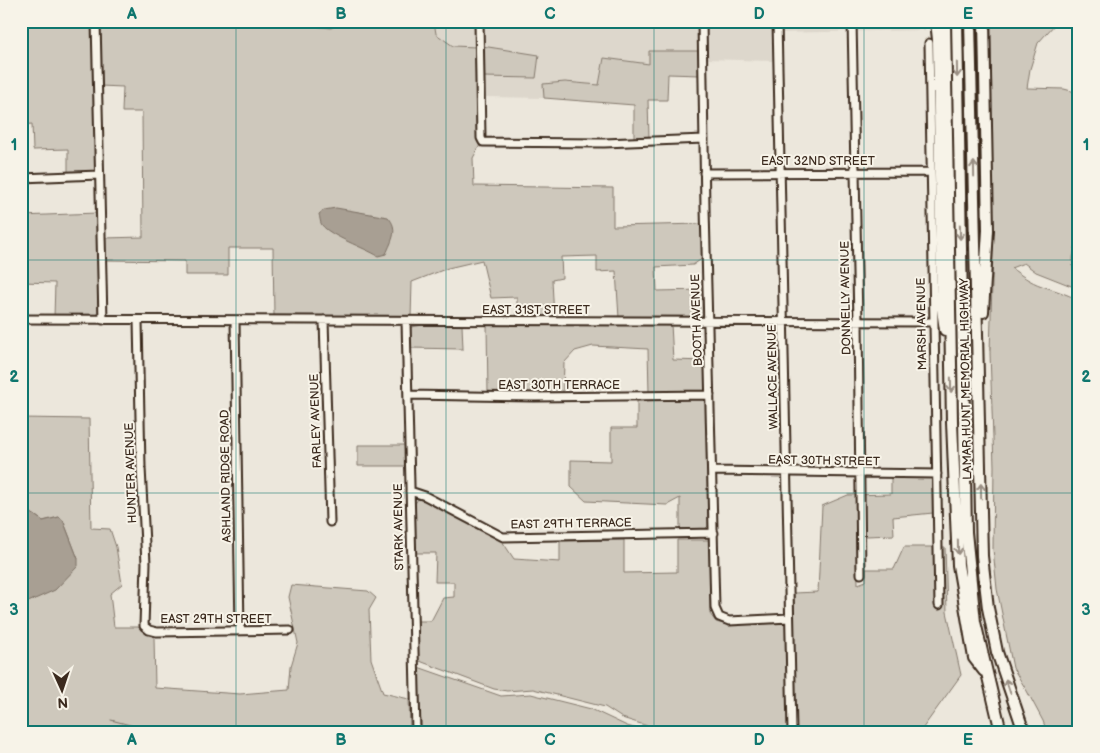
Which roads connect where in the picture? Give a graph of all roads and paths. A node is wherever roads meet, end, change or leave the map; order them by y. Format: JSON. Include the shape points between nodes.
{"nodes":[{"id":1,"x":96,"y":21,"type":"edge"},
{"id":2,"x":479,"y":21,"type":"edge"},
{"id":3,"x":702,"y":21,"type":"edge"},
{"id":4,"x":777,"y":21,"type":"edge"},
{"id":5,"x":852,"y":21,"type":"edge"},
{"id":6,"x":936,"y":21,"type":"edge"},
{"id":7,"x":945,"y":21,"type":"edge"},
{"id":8,"x":957,"y":21,"type":"edge"},
{"id":9,"x":970,"y":21,"type":"edge"},
{"id":10,"x":984,"y":21,"type":"edge"},
{"id":11,"x":929,"y":43,"type":"dead end"},
{"id":12,"x":704,"y":139,"type":"junction"},
{"id":13,"x":855,"y":172,"type":"junction"},
{"id":14,"x":931,"y":172,"type":"junction"},
{"id":15,"x":704,"y":173,"type":"junction"},
{"id":16,"x":780,"y":173,"type":"junction"},
{"id":17,"x":99,"y":175,"type":"junction"},
{"id":18,"x":21,"y":178,"type":"edge"},
{"id":19,"x":21,"y":320,"type":"edge"},
{"id":20,"x":104,"y":320,"type":"junction"},
{"id":21,"x":138,"y":320,"type":"junction"},
{"id":22,"x":235,"y":320,"type":"junction"},
{"id":23,"x":324,"y":320,"type":"junction"},
{"id":24,"x":406,"y":321,"type":"junction"},
{"id":25,"x":708,"y":321,"type":"junction"},
{"id":26,"x":783,"y":322,"type":"junction"},
{"id":27,"x":858,"y":322,"type":"junction"},
{"id":28,"x":934,"y":322,"type":"junction"},
{"id":29,"x":978,"y":340,"type":"junction"},
{"id":30,"x":951,"y":354,"type":"junction"},
{"id":31,"x":408,"y":395,"type":"junction"},
{"id":32,"x":710,"y":395,"type":"junction"},
{"id":33,"x":712,"y":471,"type":"junction"},
{"id":34,"x":785,"y":472,"type":"junction"},
{"id":35,"x":860,"y":474,"type":"junction"},
{"id":36,"x":936,"y":474,"type":"junction"},
{"id":37,"x":410,"y":491,"type":"junction"},
{"id":38,"x":330,"y":522,"type":"dead end"},
{"id":39,"x":714,"y":533,"type":"junction"},
{"id":40,"x":861,"y":574,"type":"dead end"},
{"id":41,"x":939,"y":605,"type":"dead end"},
{"id":42,"x":789,"y":618,"type":"junction"},
{"id":43,"x":144,"y":626,"type":"joint"},
{"id":44,"x":290,"y":630,"type":"dead end"},
{"id":45,"x":240,"y":631,"type":"junction"},
{"id":46,"x":987,"y":675,"type":"junction"},
{"id":47,"x":416,"y":732,"type":"edge"},
{"id":48,"x":792,"y":732,"type":"edge"},
{"id":49,"x":1001,"y":732,"type":"edge"},
{"id":50,"x":1024,"y":732,"type":"edge"}],
"edges":[{"from":1,"to":17,"type":"street"},
{"from":2,"to":12,"type":"street","via":[[482,140],[486,144]]},
{"from":3,"to":12,"type":"street","name":"BOOTH AVENUE"},
{"from":4,"to":16,"type":"street","name":"WALLACE AVENUE"},
{"from":5,"to":13,"type":"street","name":"DONNELLY AVENUE"},
{"from":6,"to":30,"type":"highway","via":[[942,309]]},
{"from":7,"to":30,"type":"highway"},
{"from":8,"to":46,"type":"highway","name":"LAMAR HUNT MEMORIAL HIGHWAY","one_way":true,"via":[[966,532],[975,622]]},
{"from":29,"to":9,"type":"highway","name":"LAMAR HUNT MEMORIAL HIGHWAY","one_way":true},
{"from":10,"to":29,"type":"highway","via":[[988,230],[983,318]]},
{"from":11,"to":14,"type":"street","name":"MARSH AVENUE"},
{"from":12,"to":15,"type":"street","name":"BOOTH AVENUE"},
{"from":13,"to":14,"type":"street","name":"EAST 32ND STREET"},
{"from":13,"to":16,"type":"street","name":"EAST 32ND STREET"},
{"from":13,"to":27,"type":"street","name":"DONNELLY AVENUE"},
{"from":14,"to":28,"type":"street","name":"MARSH AVENUE"},
{"from":15,"to":16,"type":"street","name":"EAST 32ND STREET"},
{"from":15,"to":25,"type":"street","name":"BOOTH AVENUE"},
{"from":16,"to":26,"type":"street","name":"WALLACE AVENUE"},
{"from":17,"to":18,"type":"street"},
{"from":17,"to":20,"type":"street"},
{"from":19,"to":20,"type":"street","name":"EAST 31ST STREET"},
{"from":20,"to":21,"type":"street","name":"EAST 31ST STREET"},
{"from":21,"to":22,"type":"street","name":"EAST 31ST STREET"},
{"from":21,"to":43,"type":"street","name":"HUNTER AVENUE","via":[[146,563]]},
{"from":22,"to":23,"type":"street","name":"EAST 31ST STREET"},
{"from":22,"to":45,"type":"street","name":"ASHLAND RIDGE ROAD"},
{"from":23,"to":24,"type":"street","name":"EAST 31ST STREET"},
{"from":23,"to":38,"type":"street","name":"FARLEY AVENUE"},
{"from":24,"to":25,"type":"street","name":"EAST 31ST STREET"},
{"from":24,"to":31,"type":"street","name":"STARK AVENUE"},
{"from":25,"to":26,"type":"street","name":"EAST 31ST STREET"},
{"from":25,"to":32,"type":"street","name":"BOOTH AVENUE"},
{"from":26,"to":27,"type":"street","name":"EAST 31ST STREET"},
{"from":26,"to":34,"type":"street","name":"WALLACE AVENUE"},
{"from":27,"to":28,"type":"street","name":"EAST 31ST STREET"},
{"from":27,"to":35,"type":"street","name":"DONNELLY AVENUE"},
{"from":28,"to":36,"type":"street","name":"MARSH AVENUE"},
{"from":50,"to":29,"type":"highway","name":"LAMAR HUNT MEMORIAL HIGHWAY","one_way":true,"via":[[997,652],[988,608],[982,556]]},
{"from":30,"to":46,"type":"highway","one_way":true,"via":[[958,565],[974,658]]},
{"from":31,"to":32,"type":"street","name":"EAST 30TH TERRACE"},
{"from":31,"to":37,"type":"street","name":"STARK AVENUE"},
{"from":32,"to":33,"type":"street","name":"BOOTH AVENUE"},
{"from":33,"to":34,"type":"street","name":"EAST 30TH STREET"},
{"from":33,"to":39,"type":"street","name":"BOOTH AVENUE"},
{"from":34,"to":35,"type":"street","name":"EAST 30TH STREET"},
{"from":34,"to":42,"type":"street","name":"WALLACE AVENUE"},
{"from":35,"to":36,"type":"street","name":"EAST 30TH STREET"},
{"from":35,"to":40,"type":"street","name":"DONNELLY AVENUE"},
{"from":36,"to":41,"type":"street","name":"MARSH AVENUE"},
{"from":37,"to":39,"type":"street","name":"EAST 29TH TERRACE","via":[[503,537]]},
{"from":37,"to":47,"type":"street","name":"STARK AVENUE"},
{"from":39,"to":42,"type":"street","name":"BOOTH AVENUE","via":[[719,617],[729,621]]},
{"from":42,"to":48,"type":"street","name":"WALLACE AVENUE"},
{"from":43,"to":45,"type":"street","name":"EAST 29TH STREET","via":[[157,632]]},
{"from":44,"to":45,"type":"street","name":"EAST 29TH STREET"},
{"from":46,"to":49,"type":"highway","name":"LAMAR HUNT MEMORIAL HIGHWAY"}]}
